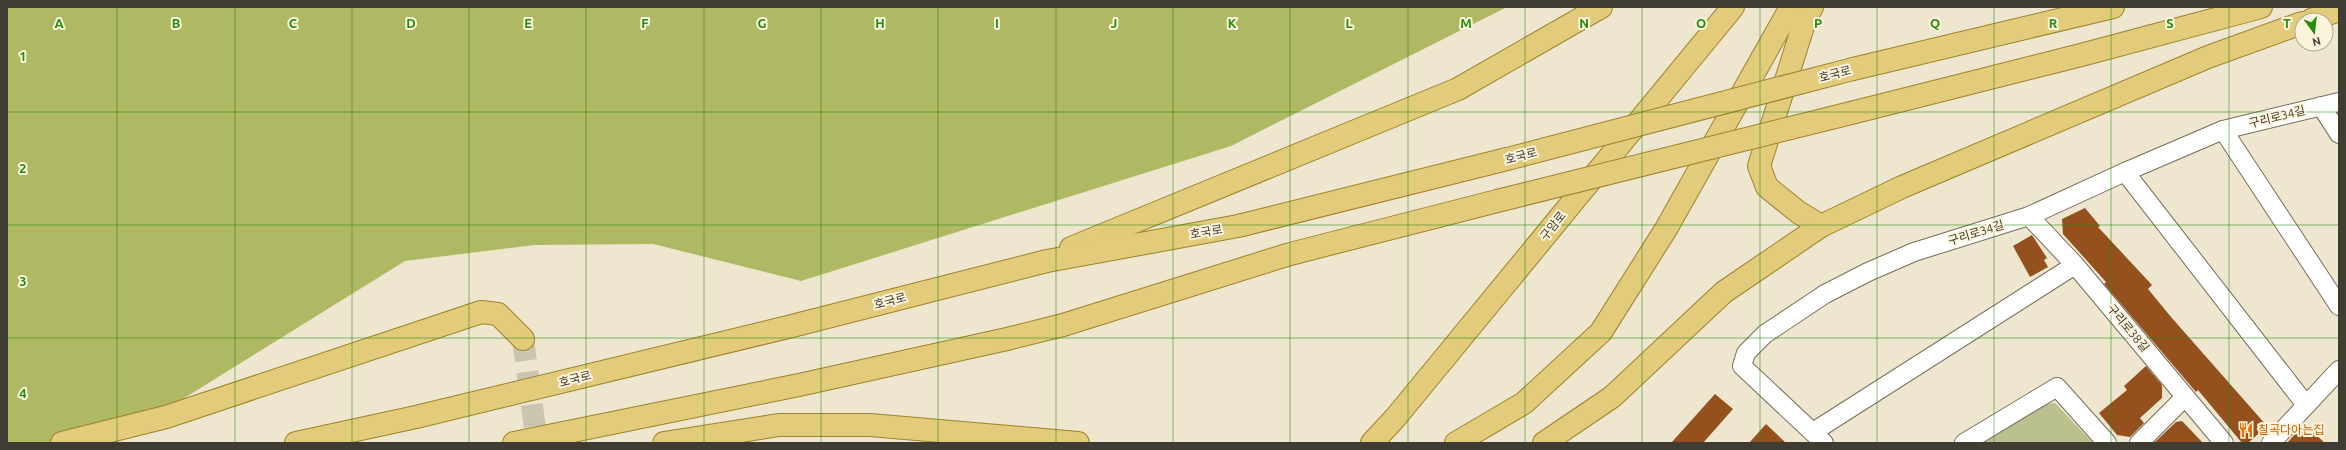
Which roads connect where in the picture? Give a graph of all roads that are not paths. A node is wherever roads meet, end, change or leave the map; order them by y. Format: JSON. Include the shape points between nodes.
{"nodes":[{"id":1,"x":1601,"y":7,"type":"edge"},
{"id":2,"x":1733,"y":7,"type":"edge"},
{"id":3,"x":1791,"y":7,"type":"edge"},
{"id":4,"x":1812,"y":7,"type":"edge"},
{"id":5,"x":2113,"y":7,"type":"edge"},
{"id":6,"x":2260,"y":7,"type":"edge"},
{"id":7,"x":2294,"y":26,"type":"edge"},
{"id":8,"x":2339,"y":102,"type":"edge"},
{"id":9,"x":2321,"y":106,"type":"junction"},
{"id":10,"x":2223,"y":130,"type":"junction"},
{"id":11,"x":2339,"y":134,"type":"edge"},
{"id":12,"x":2125,"y":172,"type":"junction"},
{"id":13,"x":2029,"y":216,"type":"junction"},
{"id":14,"x":1821,"y":226,"type":"junction"},
{"id":15,"x":1047,"y":261,"type":"junction"},
{"id":16,"x":2075,"y":265,"type":"junction"},
{"id":17,"x":2339,"y":306,"type":"edge"},
{"id":18,"x":524,"y":339,"type":"tunnel mouth"},
{"id":19,"x":2339,"y":370,"type":"edge"},
{"id":20,"x":2185,"y":397,"type":"junction"},
{"id":21,"x":2306,"y":405,"type":"junction"},
{"id":22,"x":870,"y":424,"type":"junction"},
{"id":23,"x":1818,"y":438,"type":"edge"},
{"id":24,"x":62,"y":443,"type":"edge"},
{"id":25,"x":296,"y":443,"type":"edge"},
{"id":26,"x":514,"y":443,"type":"edge"},
{"id":27,"x":664,"y":443,"type":"edge"},
{"id":28,"x":923,"y":443,"type":"edge"},
{"id":29,"x":1078,"y":443,"type":"edge"},
{"id":30,"x":1372,"y":443,"type":"edge"},
{"id":31,"x":1456,"y":443,"type":"edge"},
{"id":32,"x":1544,"y":443,"type":"edge"},
{"id":33,"x":1964,"y":443,"type":"edge"},
{"id":34,"x":2107,"y":443,"type":"edge"},
{"id":35,"x":2139,"y":443,"type":"edge"},
{"id":36,"x":2224,"y":443,"type":"edge"},
{"id":37,"x":2271,"y":443,"type":"edge"}],
"edges":[{"from":1,"to":15,"type":"main road","via":[[1458,89],[1084,241]]},
{"from":2,"to":30,"type":"main road","name":"구암로"},
{"from":3,"to":31,"type":"main road","via":[[1666,229],[1600,332],[1524,402]]},
{"from":4,"to":14,"type":"main road","via":[[1805,20],[1759,166],[1767,187],[1798,212]]},
{"from":5,"to":15,"type":"main road","name":"호국로","bridge":true,"via":[[1853,69],[1238,226]]},
{"from":6,"to":26,"type":"main road","bridge":true,"via":[[2081,55],[1290,254],[1063,325],[799,385]]},
{"from":7,"to":14,"type":"main road","via":[[2201,60],[1902,187]]},
{"from":8,"to":9,"type":"street","name":"구리로34길"},
{"from":9,"to":10,"type":"street","name":"구리로34길"},
{"from":9,"to":11,"type":"street"},
{"from":10,"to":12,"type":"street","name":"구리로34길"},
{"from":10,"to":17,"type":"street"},
{"from":12,"to":13,"type":"street","name":"구리로34길"},
{"from":12,"to":21,"type":"street"},
{"from":13,"to":16,"type":"street","name":"구리로38길"},
{"from":13,"to":23,"type":"street","name":"구리로34길","via":[[1914,252],[1868,272],[1825,294],[1765,334],[1746,353],[1742,366]]},
{"from":14,"to":32,"type":"main road","via":[[1724,292],[1612,397]]},
{"from":15,"to":25,"type":"main road","name":"호국로","via":[[765,333],[416,417]]},
{"from":16,"to":20,"type":"street","name":"구리로38길"},
{"from":16,"to":23,"type":"street"},
{"from":18,"to":24,"type":"main road","via":[[498,314],[481,312],[166,417]]},
{"from":19,"to":21,"type":"street"},
{"from":20,"to":35,"type":"street"},
{"from":20,"to":36,"type":"street","name":"구리로38길"},
{"from":21,"to":37,"type":"street"},
{"from":22,"to":27,"type":"main road","via":[[779,425]]},
{"from":22,"to":28,"type":"main road"},
{"from":22,"to":29,"type":"main road"},
{"from":33,"to":34,"type":"street","via":[[2057,387]]}]}
